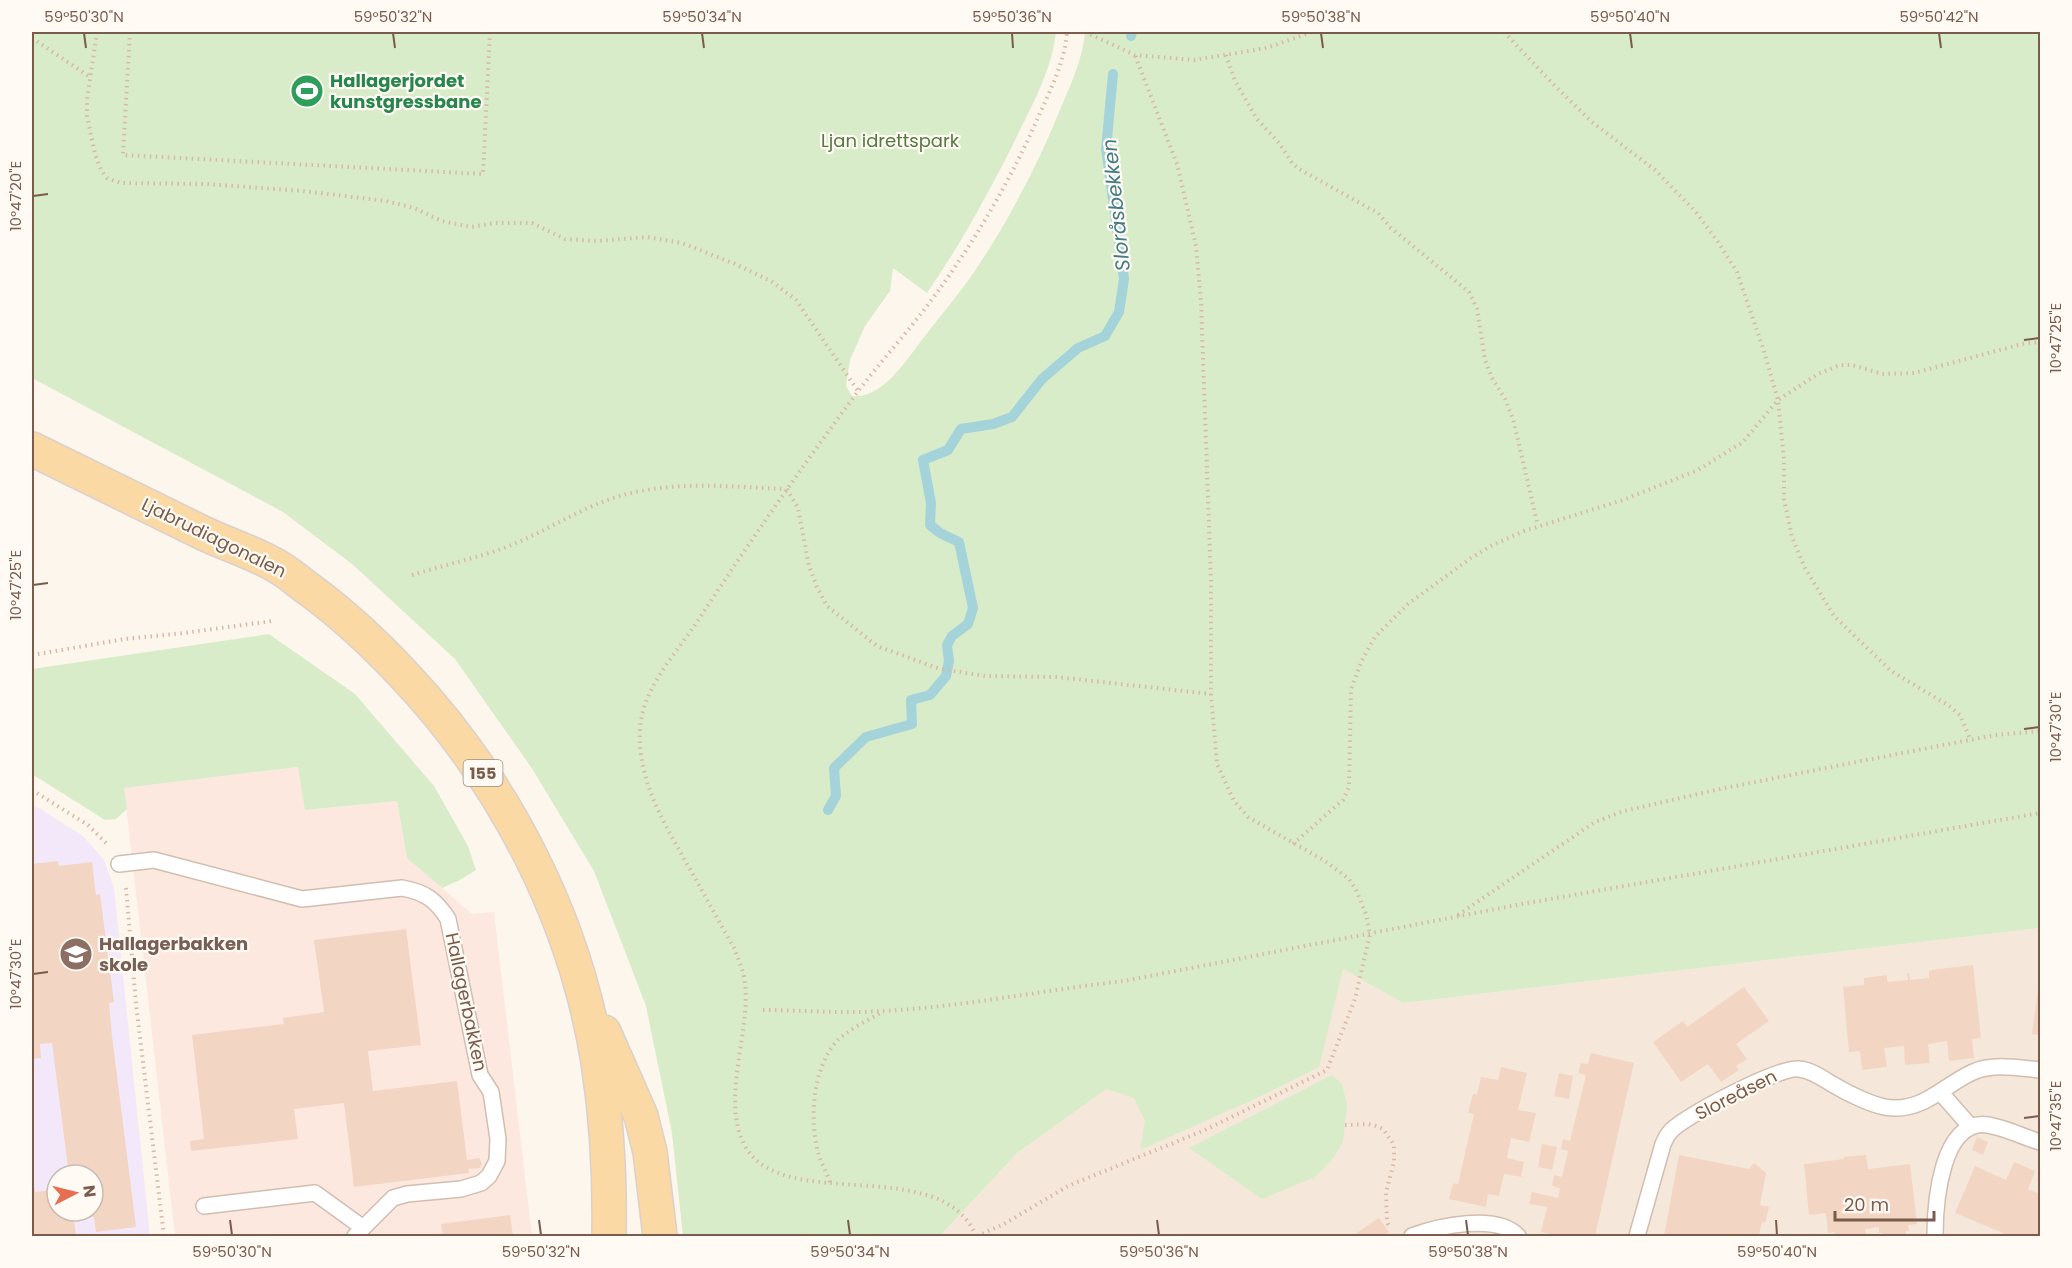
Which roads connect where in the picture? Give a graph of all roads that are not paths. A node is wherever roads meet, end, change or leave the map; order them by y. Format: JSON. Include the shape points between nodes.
{"nodes":[{"id":1,"x":32,"y":450,"type":"edge"},
{"id":2,"x":119,"y":864,"type":"road end"},
{"id":3,"x":578,"y":975,"type":"junction"},
{"id":4,"x":2040,"y":1070,"type":"edge"},
{"id":5,"x":1941,"y":1093,"type":"junction"},
{"id":6,"x":1970,"y":1126,"type":"junction"},
{"id":7,"x":2040,"y":1142,"type":"edge"},
{"id":8,"x":204,"y":1206,"type":"dead end"},
{"id":9,"x":358,"y":1232,"type":"edge"},
{"id":10,"x":609,"y":1236,"type":"edge"},
{"id":11,"x":660,"y":1236,"type":"edge"},
{"id":12,"x":1412,"y":1236,"type":"edge"},
{"id":13,"x":1518,"y":1236,"type":"edge"},
{"id":14,"x":1637,"y":1236,"type":"edge"},
{"id":15,"x":1935,"y":1236,"type":"edge"}],
"edges":[{"from":1,"to":3,"type":"main road","name":"Ljabrudiagonalen","number":"155","via":[[280,567],[384,653],[431,704],[491,785],[542,880]]},
{"from":2,"to":9,"type":"lane","name":"Hallagerbakken","via":[[154,860],[302,899],[402,888],[416,890],[439,904],[448,919],[480,1075],[491,1092],[498,1139],[496,1161],[481,1183],[393,1198]]},
{"from":3,"to":10,"type":"main road","name":"Ljabrudiagonalen","number":"155","via":[[598,1061],[605,1121]]},
{"from":3,"to":11,"type":"main road","number":"155","via":[[641,1116],[650,1152]]},
{"from":4,"to":5,"type":"lane","name":"Sloreåsen","via":[[1999,1067],[1974,1072]]},
{"from":5,"to":6,"type":"lane"},
{"from":5,"to":14,"type":"lane","name":"Sloreåsen","via":[[1912,1106],[1893,1108],[1855,1096],[1800,1068],[1786,1069],[1757,1082],[1717,1101],[1670,1131]]},
{"from":6,"to":7,"type":"lane","via":[[1987,1125]]},
{"from":6,"to":15,"type":"lane","via":[[1958,1135],[1948,1155],[1936,1201]]},
{"from":8,"to":9,"type":"lane","name":"Hallagerbakken","via":[[315,1193]]},
{"from":12,"to":13,"type":"lane","via":[[1443,1226],[1476,1224],[1506,1228]]}]}
